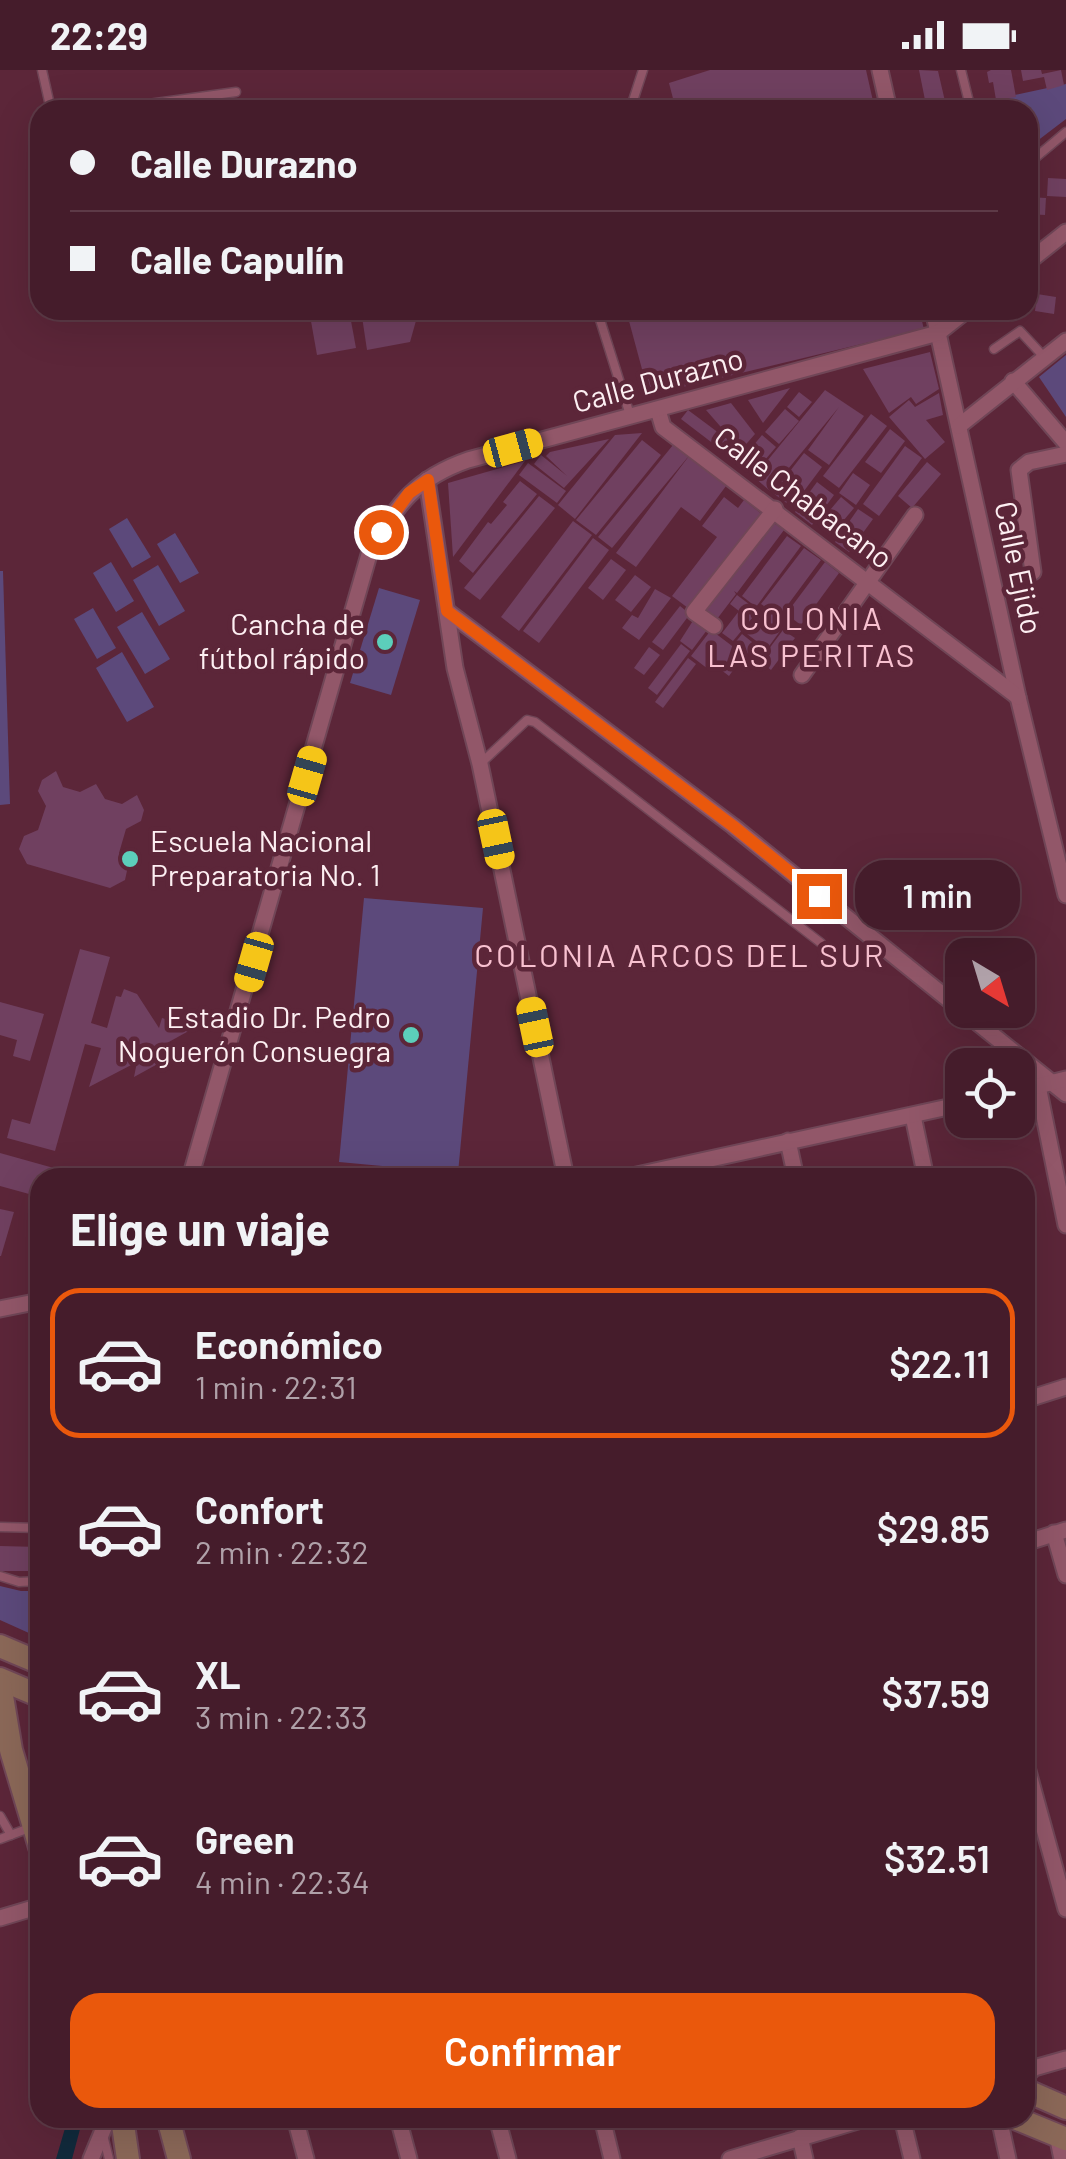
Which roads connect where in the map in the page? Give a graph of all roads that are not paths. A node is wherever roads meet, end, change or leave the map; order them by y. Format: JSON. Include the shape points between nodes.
{"nodes":[{"id":1,"x":42,"y":70,"type":"edge"},
{"id":2,"x":643,"y":70,"type":"edge"},
{"id":3,"x":880,"y":70,"type":"edge"},
{"id":4,"x":961,"y":70,"type":"edge"},
{"id":5,"x":236,"y":92,"type":"dead end"},
{"id":6,"x":48,"y":100,"type":"edge"},
{"id":7,"x":178,"y":100,"type":"edge"},
{"id":8,"x":633,"y":100,"type":"edge"},
{"id":9,"x":887,"y":100,"type":"edge"},
{"id":10,"x":968,"y":100,"type":"edge"},
{"id":11,"x":1066,"y":132,"type":"edge"},
{"id":12,"x":1038,"y":156,"type":"edge"},
{"id":13,"x":1066,"y":232,"type":"edge"},
{"id":14,"x":1038,"y":254,"type":"edge"},
{"id":15,"x":600,"y":320,"type":"edge"},
{"id":16,"x":935,"y":320,"type":"edge"},
{"id":17,"x":954,"y":320,"type":"edge"},
{"id":18,"x":938,"y":333,"type":"junction"},
{"id":19,"x":1066,"y":340,"type":"edge"},
{"id":20,"x":994,"y":349,"type":"dead end"},
{"id":21,"x":1044,"y":358,"type":"junction"},
{"id":22,"x":1013,"y":381,"type":"junction"},
{"id":23,"x":658,"y":410,"type":"junction"},
{"id":24,"x":630,"y":418,"type":"junction"},
{"id":25,"x":959,"y":426,"type":"junction"},
{"id":26,"x":1066,"y":443,"type":"edge"},
{"id":27,"x":1066,"y":454,"type":"edge"},
{"id":28,"x":428,"y":480,"type":"junction"},
{"id":29,"x":776,"y":509,"type":"junction"},
{"id":30,"x":915,"y":515,"type":"dead end"},
{"id":31,"x":1034,"y":572,"type":"dead end"},
{"id":32,"x":867,"y":580,"type":"junction"},
{"id":33,"x":447,"y":611,"type":"junction"},
{"id":34,"x":714,"y":626,"type":"dead end"},
{"id":35,"x":802,"y":675,"type":"dead end"},
{"id":36,"x":1018,"y":697,"type":"junction"},
{"id":37,"x":480,"y":764,"type":"junction"},
{"id":38,"x":1066,"y":894,"type":"edge"},
{"id":39,"x":821,"y":943,"type":"dead end"},
{"id":40,"x":1051,"y":1082,"type":"edge"},
{"id":41,"x":1066,"y":1094,"type":"edge"},
{"id":42,"x":945,"y":1108,"type":"edge"},
{"id":43,"x":913,"y":1116,"type":"junction"},
{"id":44,"x":788,"y":1141,"type":"junction"},
{"id":45,"x":193,"y":1168,"type":"edge"},
{"id":46,"x":564,"y":1168,"type":"edge"},
{"id":47,"x":685,"y":1168,"type":"edge"},
{"id":48,"x":794,"y":1168,"type":"edge"},
{"id":49,"x":924,"y":1168,"type":"edge"},
{"id":50,"x":1066,"y":1225,"type":"edge"},
{"id":51,"x":30,"y":1302,"type":"edge"},
{"id":52,"x":0,"y":1308,"type":"edge"},
{"id":53,"x":1066,"y":1387,"type":"edge"},
{"id":54,"x":1035,"y":1397,"type":"edge"},
{"id":55,"x":0,"y":1527,"type":"edge"},
{"id":56,"x":30,"y":1528,"type":"edge"},
{"id":57,"x":1060,"y":1531,"type":"edge"},
{"id":58,"x":1035,"y":1539,"type":"edge"},
{"id":59,"x":0,"y":1576,"type":"edge"},
{"id":60,"x":1066,"y":1576,"type":"edge"},
{"id":61,"x":30,"y":1581,"type":"edge"},
{"id":62,"x":0,"y":1646,"type":"edge"},
{"id":63,"x":30,"y":1659,"type":"edge"},
{"id":64,"x":0,"y":1682,"type":"edge"},
{"id":65,"x":30,"y":1692,"type":"edge"},
{"id":66,"x":0,"y":1728,"type":"edge"},
{"id":67,"x":10,"y":1750,"type":"junction"},
{"id":68,"x":1035,"y":1796,"type":"edge"},
{"id":69,"x":0,"y":1816,"type":"edge"},
{"id":70,"x":28,"y":1837,"type":"edge"},
{"id":71,"x":0,"y":1839,"type":"edge"},
{"id":72,"x":1066,"y":1908,"type":"edge"},
{"id":73,"x":30,"y":1909,"type":"edge"},
{"id":74,"x":0,"y":1918,"type":"edge"},
{"id":75,"x":1066,"y":2059,"type":"edge"},
{"id":76,"x":1035,"y":2068,"type":"edge"},
{"id":77,"x":1035,"y":2094,"type":"edge"},
{"id":78,"x":1066,"y":2108,"type":"edge"},
{"id":79,"x":1035,"y":2126,"type":"edge"},
{"id":80,"x":103,"y":2128,"type":"edge"},
{"id":81,"x":105,"y":2128,"type":"edge"},
{"id":82,"x":123,"y":2128,"type":"edge"},
{"id":83,"x":170,"y":2128,"type":"edge"},
{"id":84,"x":298,"y":2128,"type":"edge"},
{"id":85,"x":401,"y":2128,"type":"edge"},
{"id":86,"x":500,"y":2128,"type":"edge"},
{"id":87,"x":604,"y":2128,"type":"edge"},
{"id":88,"x":832,"y":2128,"type":"edge"},
{"id":89,"x":904,"y":2128,"type":"edge"},
{"id":90,"x":1001,"y":2128,"type":"edge"},
{"id":91,"x":800,"y":2137,"type":"junction"},
{"id":92,"x":1062,"y":2137,"type":"edge"},
{"id":93,"x":91,"y":2159,"type":"edge"},
{"id":94,"x":109,"y":2159,"type":"edge"},
{"id":95,"x":128,"y":2159,"type":"edge"},
{"id":96,"x":178,"y":2159,"type":"edge"},
{"id":97,"x":306,"y":2159,"type":"edge"},
{"id":98,"x":409,"y":2159,"type":"edge"},
{"id":99,"x":508,"y":2159,"type":"edge"},
{"id":100,"x":612,"y":2159,"type":"edge"},
{"id":101,"x":730,"y":2159,"type":"edge"},
{"id":102,"x":805,"y":2159,"type":"edge"},
{"id":103,"x":912,"y":2159,"type":"edge"},
{"id":104,"x":1008,"y":2159,"type":"edge"},
{"id":105,"x":1062,"y":2159,"type":"edge"}],
"edges":[{"from":1,"to":6,"type":"lane"},
{"from":2,"to":8,"type":"lane"},
{"from":3,"to":9,"type":"street"},
{"from":4,"to":10,"type":"lane"},
{"from":5,"to":7,"type":"lane"},
{"from":11,"to":12,"type":"lane"},
{"from":13,"to":14,"type":"street"},
{"from":15,"to":24,"type":"lane"},
{"from":16,"to":18,"type":"street","name":"Calle Ejido"},
{"from":17,"to":18,"type":"street"},
{"from":18,"to":23,"type":"street","name":"Calle Durazno"},
{"from":18,"to":25,"type":"street","name":"Calle Ejido"},
{"from":19,"to":21,"type":"street"},
{"from":20,"to":21,"type":"lane","via":[[1020,331]]},
{"from":21,"to":22,"type":"street"},
{"from":22,"to":25,"type":"street"},
{"from":22,"to":26,"type":"street"},
{"from":23,"to":24,"type":"street","name":"Calle Durazno"},
{"from":23,"to":29,"type":"street","name":"Calle Chabacano","via":[[664,427]]},
{"from":24,"to":28,"type":"street","name":"Calle Durazno","via":[[468,460]]},
{"from":25,"to":36,"type":"street","name":"Calle Ejido"},
{"from":27,"to":31,"type":"street","via":[[1019,470]]},
{"from":28,"to":33,"type":"street"},
{"from":28,"to":45,"type":"street","name":"Calle Durazno","via":[[392,512],[370,552]]},
{"from":29,"to":32,"type":"street","name":"Calle Chabacano"},
{"from":29,"to":34,"type":"street","via":[[694,612]]},
{"from":30,"to":32,"type":"street"},
{"from":32,"to":35,"type":"street"},
{"from":32,"to":36,"type":"street","name":"Calle Chabacano"},
{"from":33,"to":37,"type":"street"},
{"from":33,"to":40,"type":"street","via":[[733,826]]},
{"from":36,"to":38,"type":"street","name":"Calle Ejido"},
{"from":37,"to":39,"type":"lane","via":[[516,727],[535,722]]},
{"from":37,"to":46,"type":"street"},
{"from":40,"to":41,"type":"street"},
{"from":40,"to":50,"type":"street"},
{"from":42,"to":43,"type":"street"},
{"from":43,"to":44,"type":"street"},
{"from":43,"to":49,"type":"street"},
{"from":44,"to":47,"type":"street"},
{"from":44,"to":48,"type":"street"},
{"from":51,"to":52,"type":"street"},
{"from":53,"to":54,"type":"street"},
{"from":55,"to":56,"type":"lane"},
{"from":57,"to":58,"type":"street"},
{"from":57,"to":60,"type":"street"},
{"from":59,"to":61,"type":"lane"},
{"from":62,"to":63,"type":"main road"},
{"from":64,"to":65,"type":"main road"},
{"from":64,"to":67,"type":"main road"},
{"from":66,"to":67,"type":"main road"},
{"from":67,"to":70,"type":"main road"},
{"from":68,"to":72,"type":"street"},
{"from":69,"to":70,"type":"lane"},
{"from":70,"to":71,"type":"lane"},
{"from":73,"to":74,"type":"street"},
{"from":75,"to":76,"type":"street"},
{"from":77,"to":78,"type":"main road"},
{"from":79,"to":92,"type":"main road"},
{"from":80,"to":93,"type":"street"},
{"from":81,"to":94,"type":"lane"},
{"from":82,"to":95,"type":"main road"},
{"from":83,"to":96,"type":"main road"},
{"from":84,"to":97,"type":"street"},
{"from":85,"to":98,"type":"street"},
{"from":86,"to":99,"type":"street"},
{"from":87,"to":100,"type":"street"},
{"from":88,"to":91,"type":"street"},
{"from":89,"to":103,"type":"street"},
{"from":90,"to":104,"type":"street"},
{"from":91,"to":101,"type":"street"},
{"from":91,"to":102,"type":"street"},
{"from":92,"to":105,"type":"street"}]}
